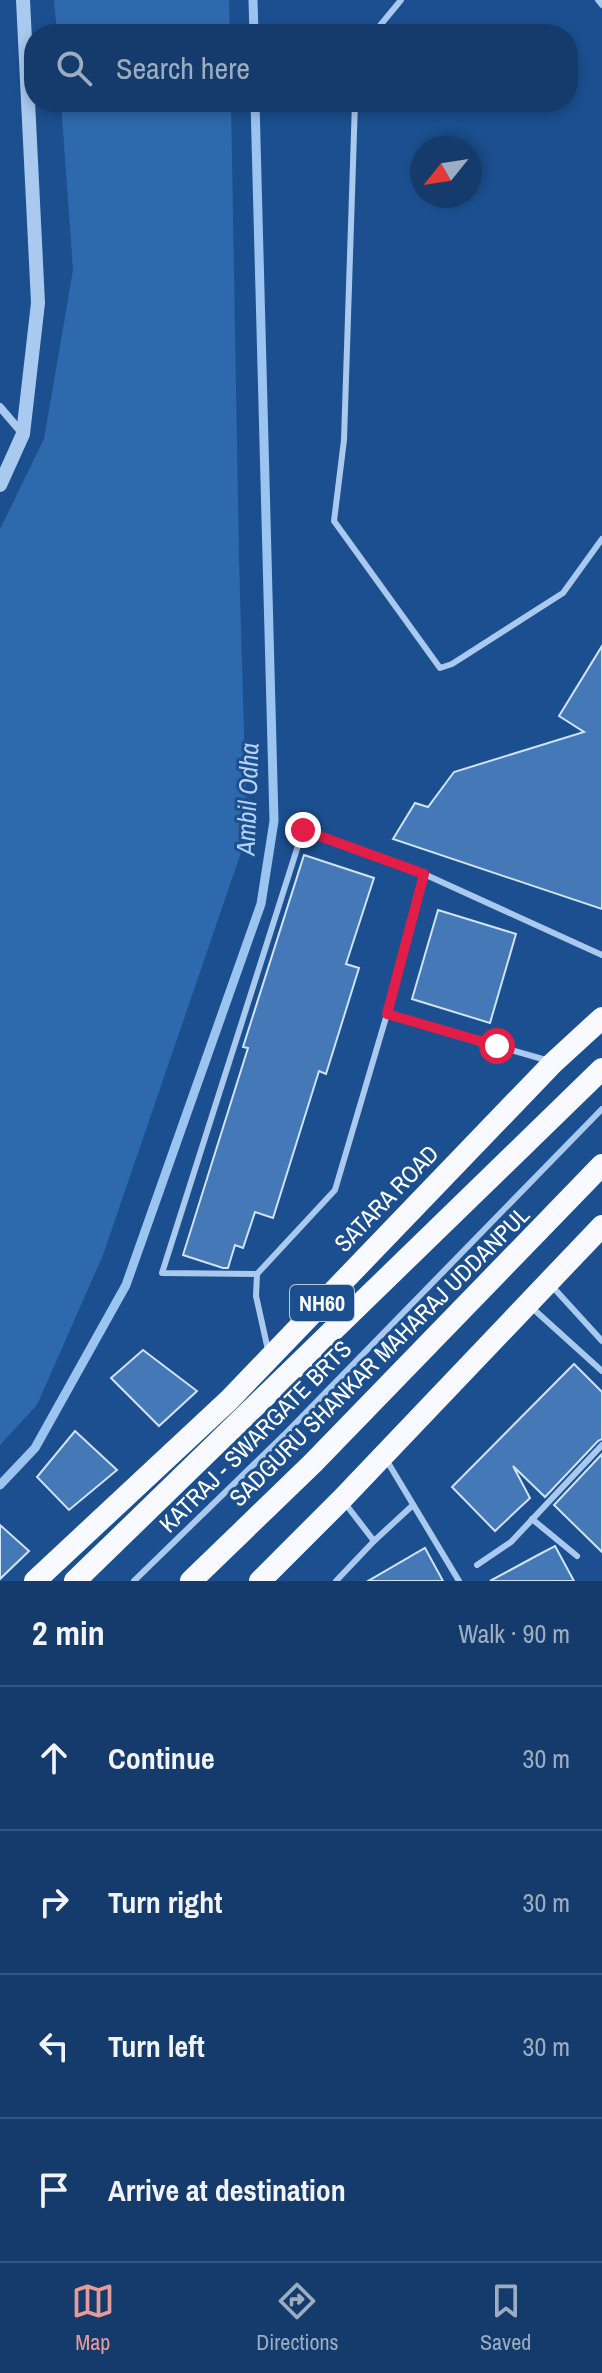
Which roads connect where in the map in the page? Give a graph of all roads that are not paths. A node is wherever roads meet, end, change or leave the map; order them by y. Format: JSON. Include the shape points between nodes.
{"nodes":[{"id":1,"x":23,"y":0,"type":"edge"},
{"id":2,"x":401,"y":0,"type":"edge"},
{"id":3,"x":598,"y":0,"type":"edge"},
{"id":4,"x":602,"y":5,"type":"edge"},
{"id":5,"x":24,"y":24,"type":"edge"},
{"id":6,"x":381,"y":24,"type":"edge"},
{"id":7,"x":29,"y":112,"type":"edge"},
{"id":8,"x":355,"y":112,"type":"edge"},
{"id":9,"x":0,"y":407,"type":"edge"},
{"id":10,"x":23,"y":434,"type":"junction"},
{"id":11,"x":0,"y":485,"type":"edge"},
{"id":12,"x":602,"y":539,"type":"edge"},
{"id":13,"x":424,"y":874,"type":"junction"},
{"id":14,"x":602,"y":955,"type":"edge"},
{"id":15,"x":387,"y":1014,"type":"junction"},
{"id":16,"x":602,"y":1018,"type":"edge"},
{"id":17,"x":553,"y":1063,"type":"junction"},
{"id":18,"x":602,"y":1069,"type":"edge"},
{"id":19,"x":602,"y":1109,"type":"edge"},
{"id":20,"x":602,"y":1165,"type":"edge"},
{"id":21,"x":602,"y":1226,"type":"edge"},
{"id":22,"x":257,"y":1274,"type":"junction"},
{"id":23,"x":548,"y":1283,"type":"junction"},
{"id":24,"x":528,"y":1304,"type":"junction"},
{"id":25,"x":602,"y":1341,"type":"edge"},
{"id":26,"x":270,"y":1357,"type":"junction"},
{"id":27,"x":602,"y":1371,"type":"edge"},
{"id":28,"x":602,"y":1445,"type":"edge"},
{"id":29,"x":384,"y":1456,"type":"junction"},
{"id":30,"x":342,"y":1499,"type":"junction"},
{"id":31,"x":413,"y":1505,"type":"junction"},
{"id":32,"x":532,"y":1519,"type":"junction"},
{"id":33,"x":374,"y":1541,"type":"junction"},
{"id":34,"x":577,"y":1556,"type":"dead end"},
{"id":35,"x":477,"y":1565,"type":"dead end"},
{"id":36,"x":35,"y":1581,"type":"edge"},
{"id":37,"x":75,"y":1581,"type":"edge"},
{"id":38,"x":134,"y":1581,"type":"edge"},
{"id":39,"x":191,"y":1581,"type":"edge"},
{"id":40,"x":260,"y":1581,"type":"edge"},
{"id":41,"x":336,"y":1581,"type":"edge"},
{"id":42,"x":459,"y":1581,"type":"edge"}],
"edges":[{"from":1,"to":5,"type":"street"},
{"from":2,"to":6,"type":"lane"},
{"from":3,"to":4,"type":"lane"},
{"from":7,"to":10,"type":"street","via":[[38,303]]},
{"from":8,"to":12,"type":"lane","via":[[344,440],[334,521],[440,668],[563,593]]},
{"from":9,"to":10,"type":"street"},
{"from":10,"to":11,"type":"street"},
{"from":13,"to":14,"type":"lane"},
{"from":13,"to":15,"type":"lane"},
{"from":13,"to":22,"type":"lane","via":[[303,830],[162,1273]]},
{"from":15,"to":17,"type":"lane"},
{"from":15,"to":22,"type":"lane","via":[[335,1190]]},
{"from":16,"to":17,"type":"highway","name":"SATARA ROAD","number":"NH60"},
{"from":17,"to":26,"type":"highway","name":"SATARA ROAD","number":"NH60"},
{"from":18,"to":37,"type":"highway","name":"SADGURU SHANKAR MAHARAJ UDDANPUL"},
{"from":19,"to":38,"type":"lane","name":"KATRAJ - SWARGATE BRTS"},
{"from":20,"to":39,"type":"highway","name":"SADGURU SHANKAR MAHARAJ UDDANPUL"},
{"from":21,"to":23,"type":"highway"},
{"from":22,"to":26,"type":"lane","via":[[256,1296]]},
{"from":23,"to":24,"type":"highway"},
{"from":23,"to":25,"type":"lane"},
{"from":24,"to":27,"type":"lane"},
{"from":24,"to":29,"type":"highway"},
{"from":26,"to":36,"type":"highway","name":"SATARA ROAD","number":"NH60"},
{"from":28,"to":32,"type":"lane"},
{"from":29,"to":30,"type":"highway"},
{"from":29,"to":31,"type":"lane"},
{"from":30,"to":33,"type":"lane"},
{"from":30,"to":40,"type":"highway"},
{"from":31,"to":33,"type":"lane"},
{"from":31,"to":42,"type":"lane"},
{"from":32,"to":34,"type":"lane"},
{"from":32,"to":35,"type":"lane","via":[[511,1542]]},
{"from":33,"to":41,"type":"lane"}]}
